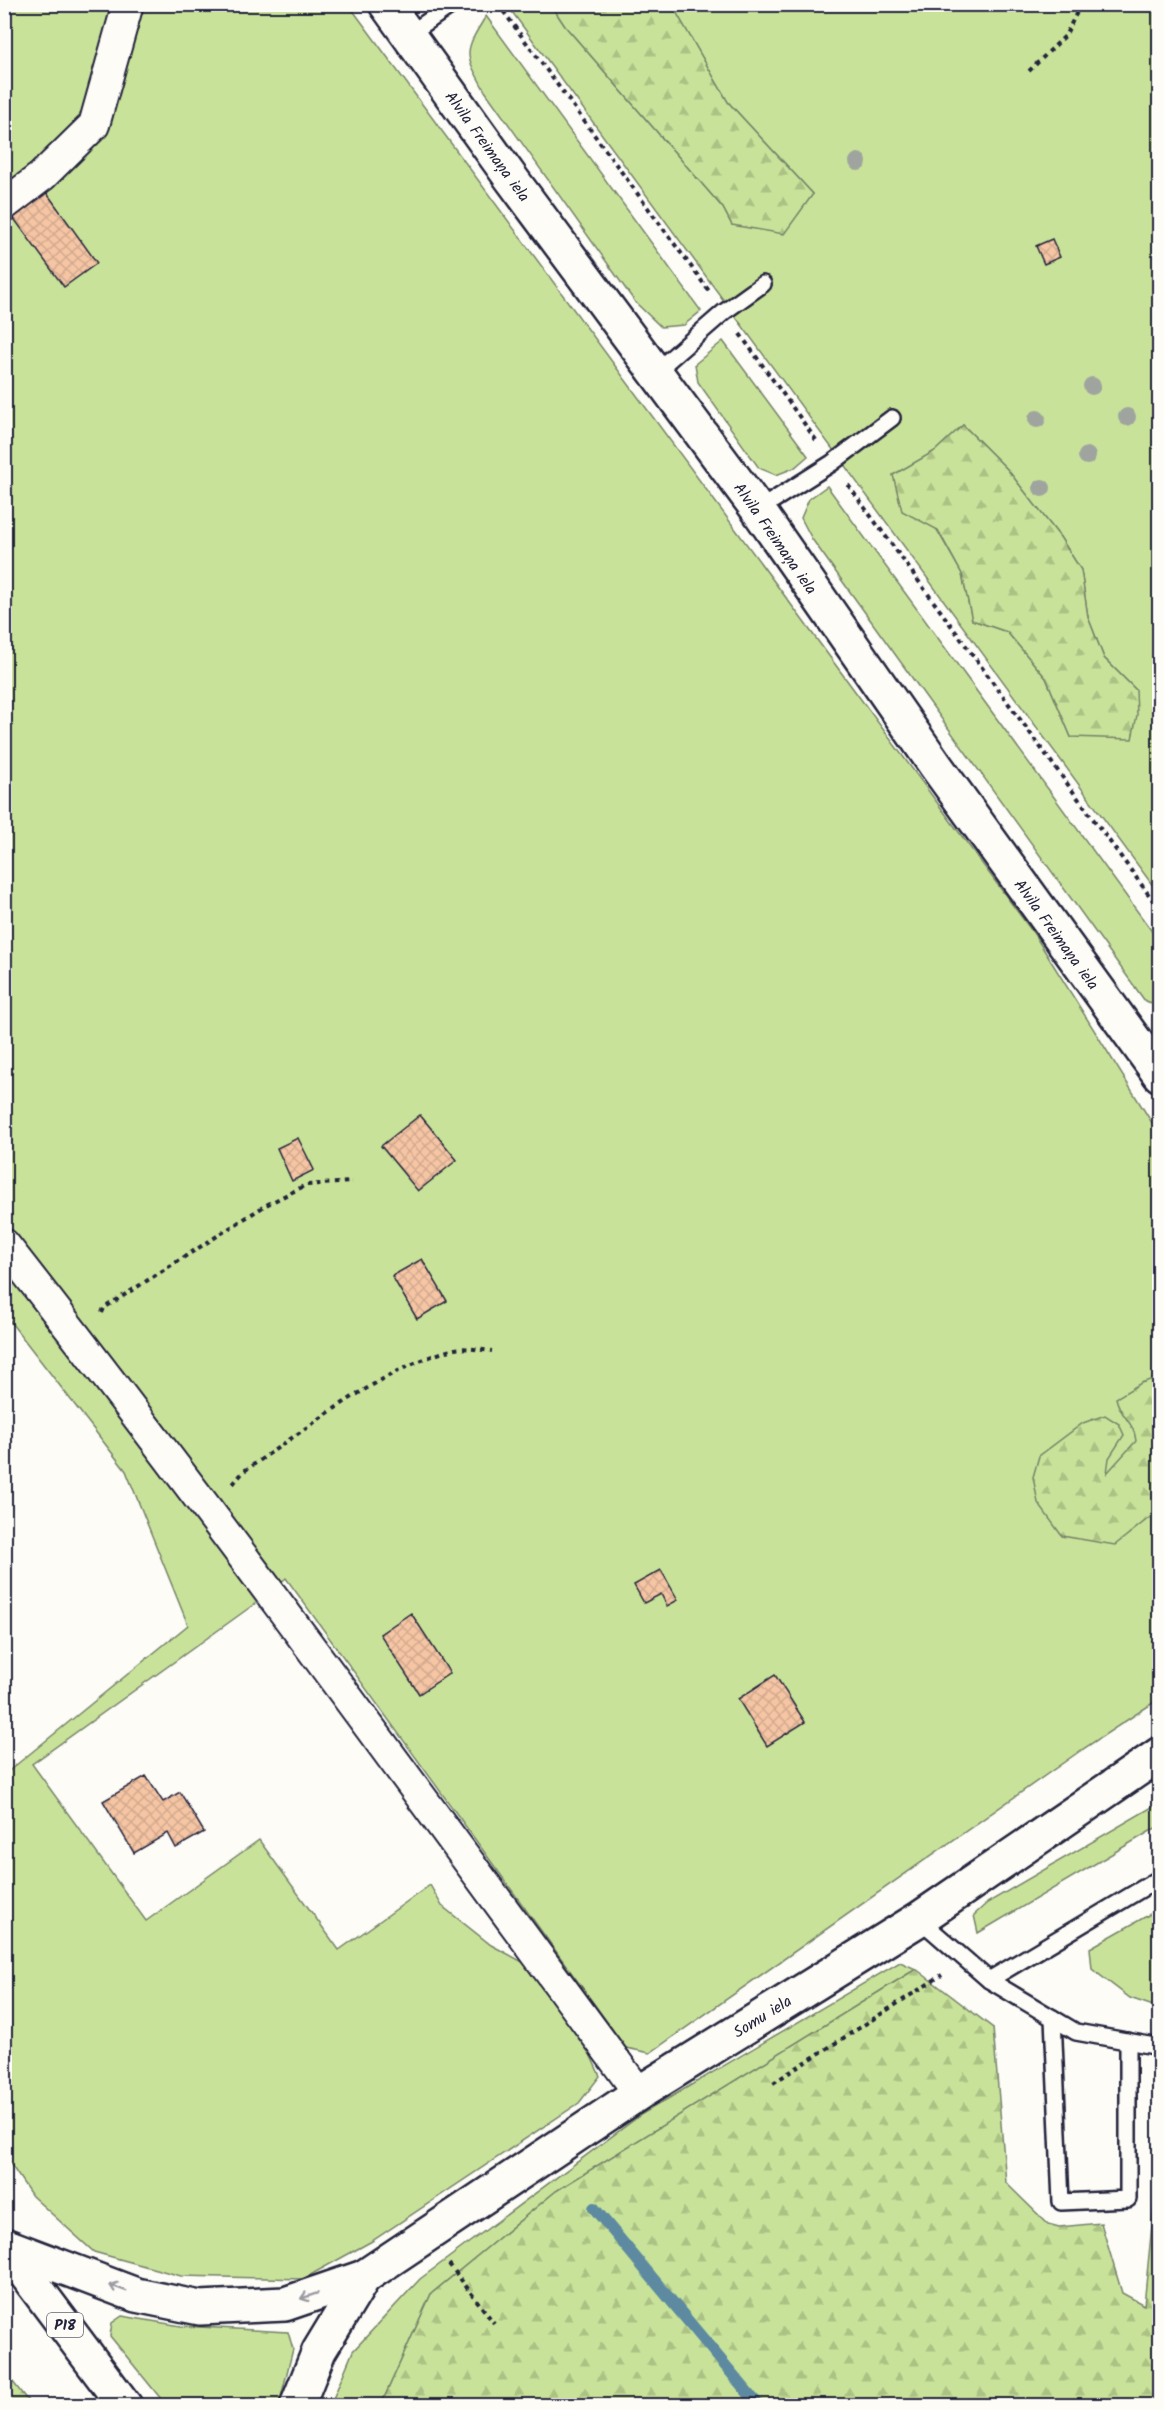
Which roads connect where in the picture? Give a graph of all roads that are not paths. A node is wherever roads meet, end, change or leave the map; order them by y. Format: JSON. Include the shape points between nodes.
{"nodes":[{"id":1,"x":128,"y":4,"type":"edge"},
{"id":2,"x":386,"y":4,"type":"edge"},
{"id":3,"x":453,"y":4,"type":"edge"},
{"id":4,"x":408,"y":35,"type":"junction"},
{"id":5,"x":4,"y":205,"type":"edge"},
{"id":6,"x":763,"y":284,"type":"dead end"},
{"id":7,"x":655,"y":372,"type":"junction"},
{"id":8,"x":892,"y":418,"type":"dead end"},
{"id":9,"x":758,"y":510,"type":"junction"},
{"id":10,"x":1154,"y":1058,"type":"edge"},
{"id":11,"x":4,"y":1244,"type":"edge"},
{"id":12,"x":1153,"y":1759,"type":"edge"},
{"id":13,"x":1160,"y":1878,"type":"edge"},
{"id":14,"x":919,"y":1919,"type":"junction"},
{"id":15,"x":989,"y":1980,"type":"junction"},
{"id":16,"x":1053,"y":2018,"type":"junction"},
{"id":17,"x":1128,"y":2041,"type":"junction"},
{"id":18,"x":1160,"y":2047,"type":"edge"},
{"id":19,"x":639,"y":2092,"type":"junction"},
{"id":20,"x":4,"y":2245,"type":"edge"},
{"id":21,"x":364,"y":2277,"type":"junction"},
{"id":22,"x":125,"y":2406,"type":"edge"},
{"id":23,"x":297,"y":2406,"type":"edge"}],
"edges":[{"from":1,"to":5,"type":"street","via":[[94,125],[42,176]]},
{"from":2,"to":4,"type":"main road","name":"Alvila Freimaņa iela"},
{"from":3,"to":4,"type":"lane"},
{"from":4,"to":7,"type":"main road","name":"Alvila Freimaņa iela"},
{"from":6,"to":7,"type":"lane"},
{"from":7,"to":9,"type":"main road","name":"Alvila Freimaņa iela"},
{"from":8,"to":9,"type":"lane","via":[[832,463]]},
{"from":9,"to":10,"type":"main road","name":"Alvila Freimaņa iela","via":[[936,766]]},
{"from":11,"to":19,"type":"street","via":[[210,1513]]},
{"from":12,"to":14,"type":"main road","name":"Somu iela"},
{"from":13,"to":15,"type":"lane"},
{"from":14,"to":15,"type":"lane"},
{"from":14,"to":19,"type":"main road","name":"Somu iela"},
{"from":15,"to":16,"type":"lane"},
{"from":16,"to":17,"type":"lane","via":[[1076,2032]]},
{"from":16,"to":17,"type":"lane","via":[[1061,2202],[1128,2199]]},
{"from":17,"to":18,"type":"lane"},
{"from":19,"to":21,"type":"main road","name":"Somu iela"},
{"from":21,"to":20,"type":"main road","one_way":true,"via":[[285,2304],[200,2308],[136,2295]]},
{"from":20,"to":22,"type":"main road","number":"P18"},
{"from":21,"to":23,"type":"main road","via":[[318,2350]]}]}
